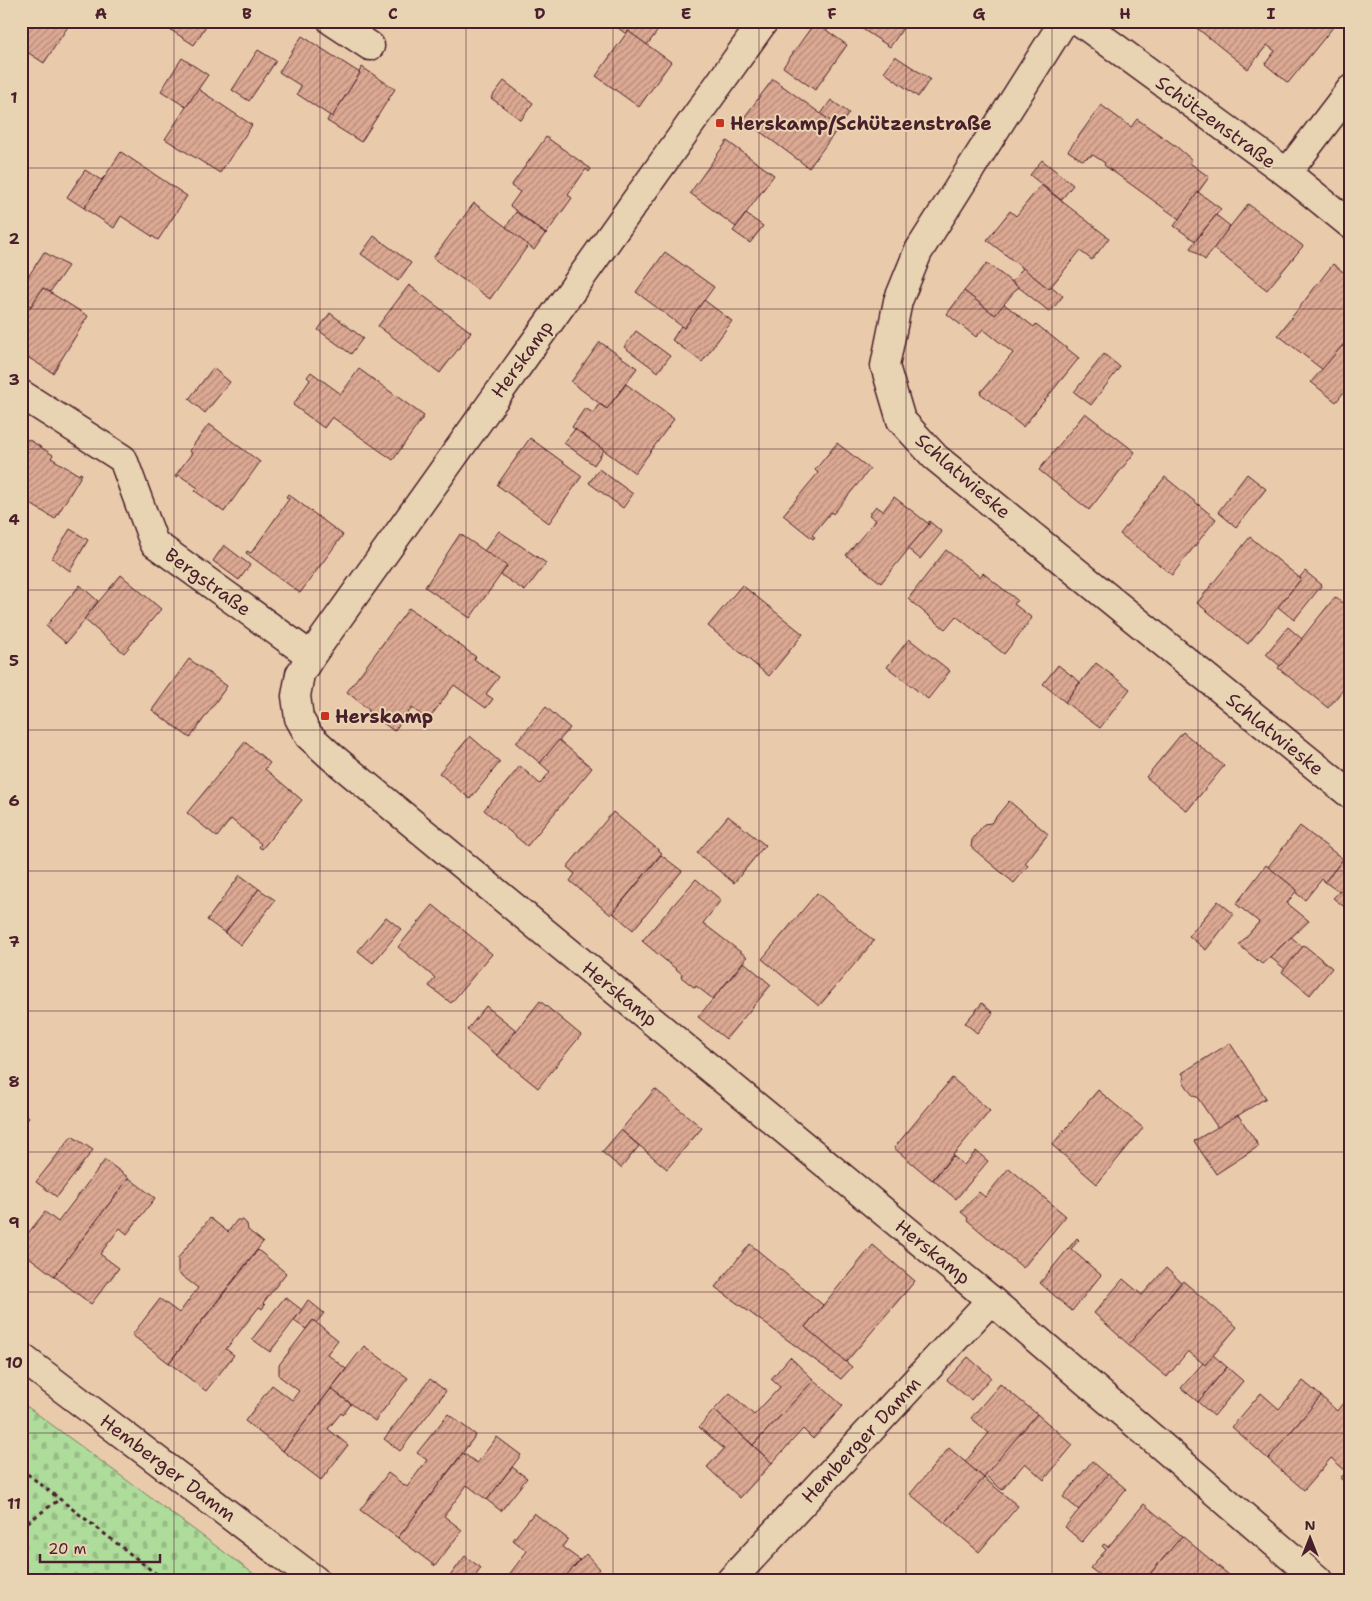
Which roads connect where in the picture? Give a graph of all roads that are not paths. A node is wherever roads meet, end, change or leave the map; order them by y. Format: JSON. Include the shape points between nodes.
{"nodes":[{"id":1,"x":332,"y":21,"type":"edge"},
{"id":2,"x":764,"y":21,"type":"edge"},
{"id":3,"x":1064,"y":21,"type":"edge"},
{"id":4,"x":1079,"y":21,"type":"edge"},
{"id":5,"x":370,"y":46,"type":"dead end"},
{"id":6,"x":1351,"y":89,"type":"edge"},
{"id":7,"x":1287,"y":174,"type":"junction"},
{"id":8,"x":1351,"y":224,"type":"edge"},
{"id":9,"x":21,"y":394,"type":"edge"},
{"id":10,"x":311,"y":656,"type":"junction"},
{"id":11,"x":1351,"y":796,"type":"edge"},
{"id":12,"x":991,"y":1300,"type":"junction"},
{"id":13,"x":21,"y":1357,"type":"edge"},
{"id":14,"x":315,"y":1580,"type":"edge"},
{"id":15,"x":731,"y":1580,"type":"edge"},
{"id":16,"x":1318,"y":1580,"type":"edge"}],
"edges":[{"from":1,"to":5,"type":"street"},
{"from":2,"to":10,"type":"street","name":"Herskamp"},
{"from":3,"to":11,"type":"street","name":"Schlatwieske","via":[[918,252],[908,276],[898,301],[885,366],[902,420],[935,457]]},
{"from":4,"to":7,"type":"street","name":"Schützenstraße"},
{"from":6,"to":7,"type":"street"},
{"from":7,"to":8,"type":"street","name":"Schützenstraße"},
{"from":9,"to":10,"type":"street","name":"Bergstraße","via":[[123,459],[154,543]]},
{"from":10,"to":12,"type":"street","name":"Herskamp","via":[[300,674],[296,696],[299,718],[309,736]]},
{"from":12,"to":15,"type":"street","name":"Hemberger Damm"},
{"from":12,"to":16,"type":"street","name":"Herskamp"},
{"from":13,"to":14,"type":"street","name":"Hemberger Damm"}]}
